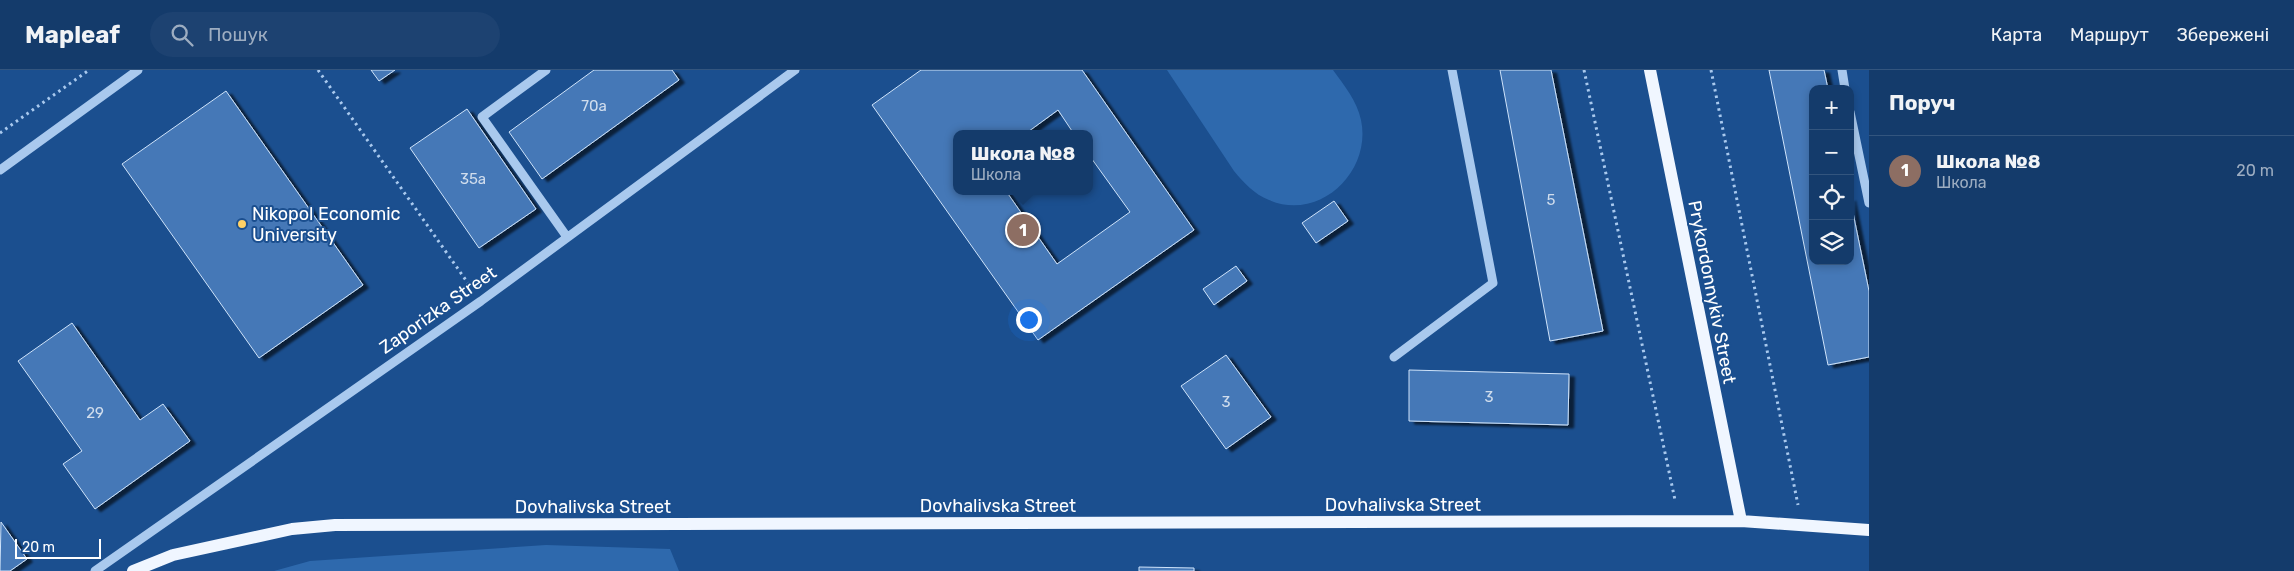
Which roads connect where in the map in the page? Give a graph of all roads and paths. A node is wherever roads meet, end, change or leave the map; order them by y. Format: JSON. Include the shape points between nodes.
{"nodes":[{"id":1,"x":89,"y":70,"type":"edge"},
{"id":2,"x":138,"y":70,"type":"edge"},
{"id":3,"x":318,"y":70,"type":"edge"},
{"id":4,"x":546,"y":70,"type":"edge"},
{"id":5,"x":795,"y":70,"type":"edge"},
{"id":6,"x":1452,"y":70,"type":"edge"},
{"id":7,"x":1584,"y":70,"type":"edge"},
{"id":8,"x":1650,"y":70,"type":"edge"},
{"id":9,"x":1711,"y":70,"type":"edge"},
{"id":10,"x":1842,"y":70,"type":"edge"},
{"id":11,"x":1844,"y":85,"type":"edge"},
{"id":12,"x":1854,"y":130,"type":"edge"},
{"id":13,"x":0,"y":133,"type":"edge"},
{"id":14,"x":0,"y":170,"type":"edge"},
{"id":15,"x":1869,"y":203,"type":"edge"},
{"id":16,"x":568,"y":237,"type":"junction"},
{"id":17,"x":481,"y":301,"type":"junction"},
{"id":18,"x":1394,"y":357,"type":"dead end"},
{"id":19,"x":1740,"y":521,"type":"junction"},
{"id":20,"x":1679,"y":522,"type":"junction"},
{"id":21,"x":1802,"y":525,"type":"junction"},
{"id":22,"x":1869,"y":530,"type":"edge"},
{"id":23,"x":95,"y":571,"type":"edge"},
{"id":24,"x":133,"y":571,"type":"edge"}],
"edges":[{"from":1,"to":13,"type":"path"},
{"from":2,"to":14,"type":"street"},
{"from":3,"to":17,"type":"path"},
{"from":4,"to":16,"type":"street","via":[[482,117]]},
{"from":5,"to":16,"type":"street","name":"Zaporizka Street"},
{"from":6,"to":18,"type":"street","via":[[1493,283]]},
{"from":7,"to":20,"type":"path"},
{"from":8,"to":19,"type":"main road","name":"Prykordonnykiv Street"},
{"from":9,"to":21,"type":"path"},
{"from":10,"to":11,"type":"street"},
{"from":12,"to":15,"type":"street"},
{"from":16,"to":17,"type":"street","name":"Zaporizka Street"},
{"from":17,"to":23,"type":"street","name":"Zaporizka Street"},
{"from":19,"to":20,"type":"main road","name":"Dovhalivska Street"},
{"from":19,"to":21,"type":"main road","name":"Dovhalivska Street"},
{"from":20,"to":24,"type":"main road","name":"Dovhalivska Street","via":[[334,525],[292,530],[173,555]]},
{"from":21,"to":22,"type":"main road","name":"Dovhalivska Street"}]}
